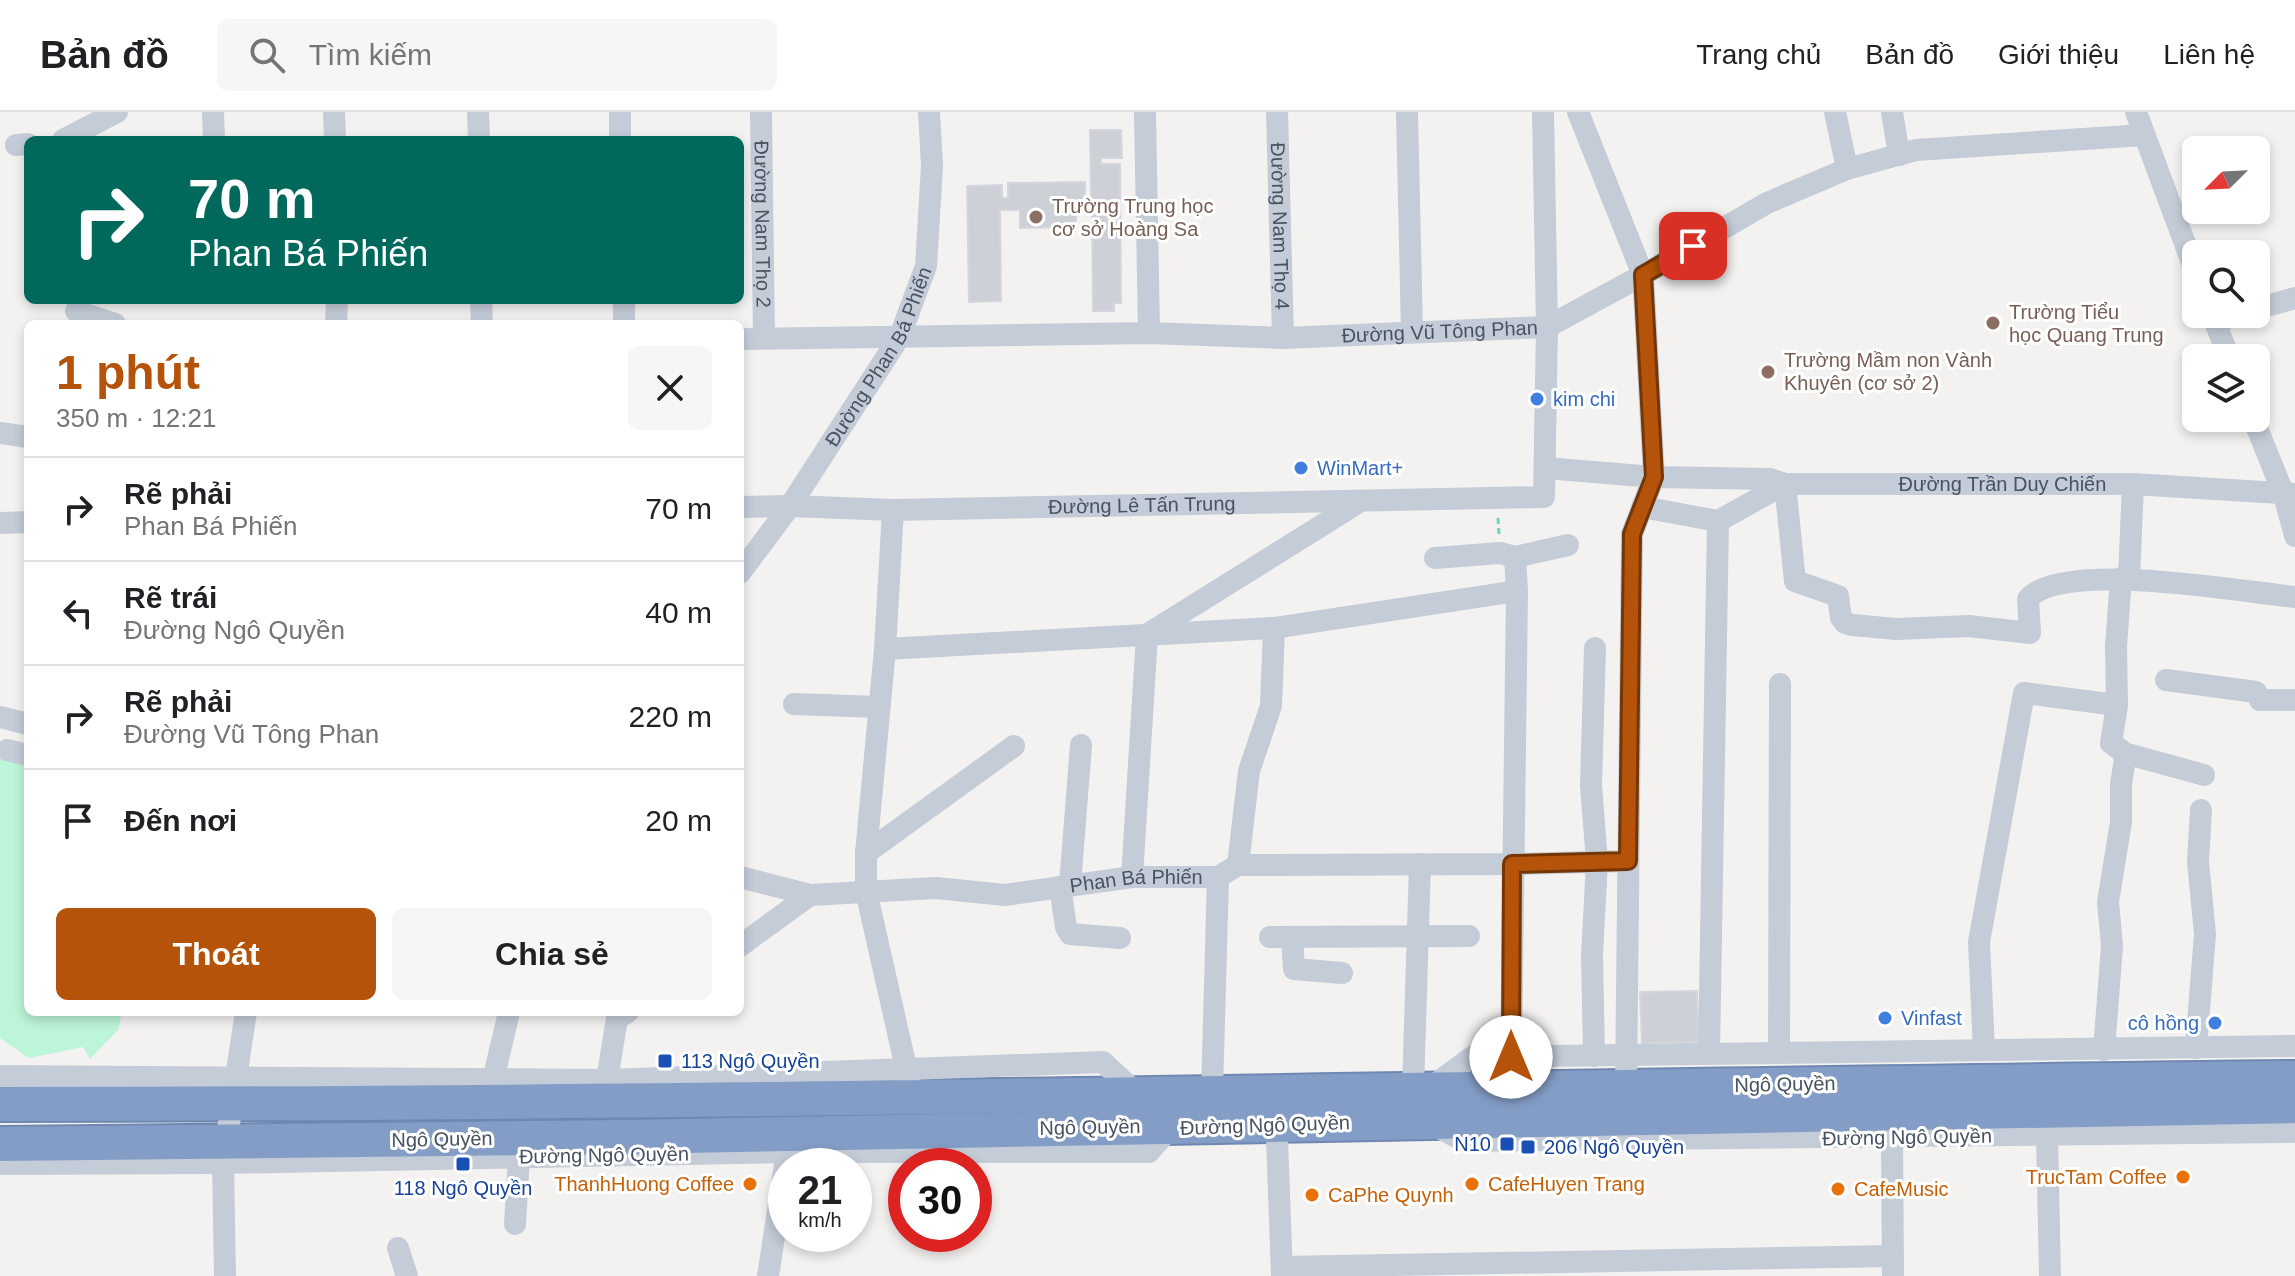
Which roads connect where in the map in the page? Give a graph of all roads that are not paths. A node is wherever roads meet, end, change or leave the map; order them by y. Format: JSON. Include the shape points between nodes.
{"nodes":[{"id":1,"x":117,"y":112,"type":"edge"},
{"id":2,"x":213,"y":112,"type":"edge"},
{"id":3,"x":334,"y":112,"type":"edge"},
{"id":4,"x":478,"y":112,"type":"edge"},
{"id":5,"x":620,"y":112,"type":"edge"},
{"id":6,"x":761,"y":112,"type":"edge"},
{"id":7,"x":929,"y":112,"type":"edge"},
{"id":8,"x":1145,"y":112,"type":"edge"},
{"id":9,"x":1277,"y":112,"type":"edge"},
{"id":10,"x":1407,"y":112,"type":"edge"},
{"id":11,"x":1543,"y":112,"type":"edge"},
{"id":12,"x":1578,"y":112,"type":"edge"},
{"id":13,"x":1835,"y":112,"type":"edge"},
{"id":14,"x":1892,"y":112,"type":"edge"},
{"id":15,"x":2136,"y":112,"type":"edge"},
{"id":16,"x":2144,"y":135,"type":"junction"},
{"id":17,"x":71,"y":136,"type":"edge"},
{"id":18,"x":214,"y":136,"type":"edge"},
{"id":19,"x":335,"y":136,"type":"edge"},
{"id":20,"x":479,"y":136,"type":"edge"},
{"id":21,"x":620,"y":136,"type":"edge"},
{"id":22,"x":1899,"y":155,"type":"junction"},
{"id":23,"x":1847,"y":169,"type":"junction"},
{"id":24,"x":2184,"y":240,"type":"edge"},
{"id":25,"x":1643,"y":275,"type":"junction"},
{"id":26,"x":2295,"y":298,"type":"edge"},
{"id":27,"x":2270,"y":305,"type":"edge"},
{"id":28,"x":75,"y":312,"type":"edge"},
{"id":29,"x":102,"y":320,"type":"edge"},
{"id":30,"x":1547,"y":327,"type":"junction"},
{"id":31,"x":1412,"y":332,"type":"junction"},
{"id":32,"x":1149,"y":333,"type":"junction"},
{"id":33,"x":900,"y":336,"type":"junction"},
{"id":34,"x":764,"y":338,"type":"junction"},
{"id":35,"x":1283,"y":338,"type":"junction"},
{"id":36,"x":744,"y":339,"type":"edge"},
{"id":37,"x":2260,"y":432,"type":"edge"},
{"id":38,"x":0,"y":433,"type":"edge"},
{"id":39,"x":24,"y":436,"type":"edge"},
{"id":40,"x":1545,"y":468,"type":"junction"},
{"id":41,"x":1654,"y":477,"type":"junction"},
{"id":42,"x":1785,"y":484,"type":"junction"},
{"id":43,"x":2133,"y":484,"type":"junction"},
{"id":44,"x":2290,"y":495,"type":"edge"},
{"id":45,"x":1357,"y":502,"type":"junction"},
{"id":46,"x":790,"y":506,"type":"junction"},
{"id":47,"x":744,"y":507,"type":"edge"},
{"id":48,"x":1642,"y":507,"type":"junction"},
{"id":49,"x":893,"y":510,"type":"junction"},
{"id":50,"x":1718,"y":521,"type":"junction"},
{"id":51,"x":24,"y":522,"type":"edge"},
{"id":52,"x":0,"y":523,"type":"edge"},
{"id":53,"x":2295,"y":536,"type":"edge"},
{"id":54,"x":1568,"y":545,"type":"dead end"},
{"id":55,"x":1508,"y":555,"type":"junction"},
{"id":56,"x":1435,"y":558,"type":"dead end"},
{"id":57,"x":744,"y":568,"type":"edge"},
{"id":58,"x":2125,"y":578,"type":"junction"},
{"id":59,"x":1517,"y":591,"type":"junction"},
{"id":60,"x":2295,"y":597,"type":"edge"},
{"id":61,"x":1274,"y":628,"type":"junction"},
{"id":62,"x":1147,"y":635,"type":"junction"},
{"id":63,"x":1595,"y":648,"type":"dead end"},
{"id":64,"x":885,"y":649,"type":"junction"},
{"id":65,"x":2166,"y":680,"type":"dead end"},
{"id":66,"x":1780,"y":684,"type":"dead end"},
{"id":67,"x":2295,"y":700,"type":"edge"},
{"id":68,"x":794,"y":704,"type":"dead end"},
{"id":69,"x":2117,"y":705,"type":"junction"},
{"id":70,"x":878,"y":707,"type":"junction"},
{"id":71,"x":0,"y":717,"type":"edge"},
{"id":72,"x":24,"y":723,"type":"edge"},
{"id":73,"x":1081,"y":745,"type":"dead end"},
{"id":74,"x":1014,"y":746,"type":"dead end"},
{"id":75,"x":2124,"y":753,"type":"junction"},
{"id":76,"x":2204,"y":775,"type":"dead end"},
{"id":77,"x":1591,"y":785,"type":"junction"},
{"id":78,"x":1629,"y":786,"type":"junction"},
{"id":79,"x":2201,"y":810,"type":"dead end"},
{"id":80,"x":866,"y":853,"type":"junction"},
{"id":81,"x":1628,"y":861,"type":"junction"},
{"id":82,"x":1597,"y":862,"type":"junction"},
{"id":83,"x":1420,"y":864,"type":"junction"},
{"id":84,"x":1512,"y":864,"type":"junction"},
{"id":85,"x":1238,"y":865,"type":"junction"},
{"id":86,"x":1132,"y":877,"type":"junction"},
{"id":87,"x":1218,"y":877,"type":"junction"},
{"id":88,"x":744,"y":878,"type":"edge"},
{"id":89,"x":1065,"y":886,"type":"junction"},
{"id":90,"x":866,"y":891,"type":"junction"},
{"id":91,"x":810,"y":895,"type":"junction"},
{"id":92,"x":1418,"y":934,"type":"junction"},
{"id":93,"x":1469,"y":936,"type":"dead end"},
{"id":94,"x":1120,"y":938,"type":"dead end"},
{"id":95,"x":744,"y":943,"type":"edge"},
{"id":96,"x":1592,"y":955,"type":"junction"},
{"id":97,"x":1627,"y":958,"type":"junction"},
{"id":98,"x":1342,"y":973,"type":"dead end"},
{"id":99,"x":245,"y":1016,"type":"edge"},
{"id":100,"x":508,"y":1016,"type":"edge"},
{"id":101,"x":621,"y":1016,"type":"edge"},
{"id":102,"x":2295,"y":1046,"type":"edge"},
{"id":103,"x":2196,"y":1048,"type":"junction"},
{"id":104,"x":1984,"y":1050,"type":"junction"},
{"id":105,"x":2104,"y":1050,"type":"junction"},
{"id":106,"x":1779,"y":1052,"type":"junction"},
{"id":107,"x":1709,"y":1054,"type":"junction"},
{"id":108,"x":1594,"y":1056,"type":"junction"},
{"id":109,"x":1511,"y":1057,"type":"junction"},
{"id":110,"x":1626,"y":1070,"type":"junction"},
{"id":111,"x":0,"y":1076,"type":"edge"},
{"id":112,"x":2295,"y":1078,"type":"edge"},
{"id":113,"x":607,"y":1080,"type":"junction"},
{"id":114,"x":909,"y":1084,"type":"junction"},
{"id":115,"x":232,"y":1090,"type":"junction"},
{"id":116,"x":490,"y":1090,"type":"junction"},
{"id":117,"x":1212,"y":1092,"type":"junction"},
{"id":118,"x":1136,"y":1093,"type":"joint"},
{"id":119,"x":1423,"y":1099,"type":"junction"},
{"id":120,"x":0,"y":1104,"type":"edge"},
{"id":121,"x":2295,"y":1106,"type":"edge"},
{"id":122,"x":1276,"y":1107,"type":"junction"},
{"id":123,"x":1172,"y":1126,"type":"junction"},
{"id":124,"x":2295,"y":1132,"type":"edge"},
{"id":125,"x":2047,"y":1135,"type":"junction"},
{"id":126,"x":1892,"y":1137,"type":"junction"},
{"id":127,"x":0,"y":1144,"type":"edge"},
{"id":128,"x":224,"y":1152,"type":"junction"},
{"id":129,"x":768,"y":1152,"type":"edge"},
{"id":130,"x":872,"y":1152,"type":"edge"},
{"id":131,"x":519,"y":1157,"type":"junction"},
{"id":132,"x":0,"y":1164,"type":"edge"},
{"id":133,"x":515,"y":1224,"type":"dead end"},
{"id":134,"x":398,"y":1248,"type":"dead end"},
{"id":135,"x":772,"y":1252,"type":"edge"},
{"id":136,"x":1893,"y":1266,"type":"edge"},
{"id":137,"x":1282,"y":1271,"type":"edge"},
{"id":138,"x":225,"y":1276,"type":"edge"},
{"id":139,"x":407,"y":1276,"type":"edge"},
{"id":140,"x":768,"y":1276,"type":"edge"},
{"id":141,"x":2050,"y":1276,"type":"edge"}],
"edges":[{"from":1,"to":17,"type":"street"},
{"from":2,"to":18,"type":"street"},
{"from":3,"to":19,"type":"street"},
{"from":4,"to":20,"type":"street"},
{"from":5,"to":21,"type":"street"},
{"from":6,"to":34,"type":"street","name":"Đường Nam Thọ 2"},
{"from":7,"to":33,"type":"street","name":"Đường Phan Bá Phiến","via":[[932,166],[926,266]]},
{"from":8,"to":32,"type":"street"},
{"from":9,"to":35,"type":"street","name":"Đường Nam Thọ 4"},
{"from":10,"to":31,"type":"street"},
{"from":11,"to":30,"type":"street"},
{"from":12,"to":25,"type":"street"},
{"from":13,"to":23,"type":"street"},
{"from":14,"to":22,"type":"street"},
{"from":15,"to":16,"type":"street"},
{"from":16,"to":22,"type":"street","name":"Đường Vũ Tông Phan"},
{"from":16,"to":24,"type":"street"},
{"from":22,"to":23,"type":"street","name":"Đường Vũ Tông Phan"},
{"from":23,"to":25,"type":"street","name":"Đường Vũ Tông Phan","via":[[1767,203]]},
{"from":25,"to":30,"type":"street","name":"Đường Vũ Tông Phan"},
{"from":25,"to":41,"type":"street"},
{"from":26,"to":27,"type":"street"},
{"from":28,"to":29,"type":"street"},
{"from":30,"to":31,"type":"street","name":"Đường Vũ Tông Phan"},
{"from":30,"to":40,"type":"street"},
{"from":31,"to":35,"type":"street","name":"Đường Vũ Tông Phan"},
{"from":32,"to":33,"type":"street","name":"Đường Vũ Tông Phan"},
{"from":32,"to":35,"type":"street","name":"Đường Vũ Tông Phan"},
{"from":33,"to":34,"type":"street","name":"Đường Vũ Tông Phan"},
{"from":33,"to":46,"type":"street","name":"Đường Phan Bá Phiến"},
{"from":34,"to":36,"type":"street","name":"Đường Vũ Tông Phan"},
{"from":37,"to":44,"type":"street"},
{"from":38,"to":39,"type":"street"},
{"from":40,"to":41,"type":"street"},
{"from":40,"to":45,"type":"street","name":"Đường Lê Tấn Trung","via":[[1544,497]]},
{"from":41,"to":42,"type":"street","via":[[1770,479]]},
{"from":41,"to":48,"type":"street"},
{"from":42,"to":43,"type":"street","name":"Đường Trần Duy Chiến"},
{"from":42,"to":50,"type":"street","name":"Đường Trần Duy Chiến"},
{"from":42,"to":58,"type":"street","via":[[1795,581],[1838,596],[1845,623],[2030,633],[2028,599],[2035,592]]},
{"from":43,"to":44,"type":"street","name":"Đường Trần Duy Chiến"},
{"from":43,"to":58,"type":"street"},
{"from":44,"to":53,"type":"street"},
{"from":45,"to":49,"type":"street","name":"Đường Lê Tấn Trung"},
{"from":45,"to":62,"type":"street"},
{"from":46,"to":47,"type":"street","name":"Đường Lê Tấn Trung"},
{"from":46,"to":49,"type":"street","name":"Đường Lê Tấn Trung"},
{"from":46,"to":57,"type":"street","name":"Đường Phan Bá Phiến"},
{"from":48,"to":50,"type":"street"},
{"from":48,"to":78,"type":"street","via":[[1632,534]]},
{"from":49,"to":64,"type":"street"},
{"from":50,"to":107,"type":"street"},
{"from":51,"to":52,"type":"street"},
{"from":54,"to":55,"type":"street"},
{"from":55,"to":56,"type":"street"},
{"from":55,"to":59,"type":"street"},
{"from":58,"to":60,"type":"street"},
{"from":58,"to":69,"type":"street","via":[[2116,646]]},
{"from":59,"to":61,"type":"street"},
{"from":59,"to":84,"type":"street"},
{"from":61,"to":62,"type":"street"},
{"from":61,"to":85,"type":"street","via":[[1271,706],[1249,771]]},
{"from":62,"to":64,"type":"street"},
{"from":62,"to":86,"type":"street"},
{"from":63,"to":77,"type":"street"},
{"from":64,"to":70,"type":"street"},
{"from":65,"to":67,"type":"street","via":[[2256,692],[2260,700]]},
{"from":66,"to":106,"type":"street"},
{"from":68,"to":70,"type":"street"},
{"from":69,"to":75,"type":"street","via":[[2111,743]]},
{"from":69,"to":104,"type":"street","via":[[2024,693],[1979,942]]},
{"from":70,"to":80,"type":"street"},
{"from":71,"to":72,"type":"street"},
{"from":73,"to":89,"type":"street"},
{"from":74,"to":80,"type":"street"},
{"from":75,"to":76,"type":"street"},
{"from":75,"to":105,"type":"street","via":[[2121,822],[2108,902],[2112,946]]},
{"from":77,"to":78,"type":"street"},
{"from":77,"to":82,"type":"street"},
{"from":78,"to":81,"type":"street"},
{"from":79,"to":103,"type":"street","via":[[2198,862],[2205,925]]},
{"from":80,"to":90,"type":"street"},
{"from":81,"to":82,"type":"street"},
{"from":81,"to":97,"type":"street"},
{"from":82,"to":84,"type":"street"},
{"from":82,"to":96,"type":"street"},
{"from":83,"to":84,"type":"street"},
{"from":83,"to":85,"type":"street"},
{"from":83,"to":92,"type":"street"},
{"from":84,"to":109,"type":"street"},
{"from":85,"to":87,"type":"street","name":"Phan Bá Phiến"},
{"from":86,"to":87,"type":"street","name":"Phan Bá Phiến"},
{"from":86,"to":89,"type":"street","name":"Phan Bá Phiến"},
{"from":87,"to":117,"type":"street","name":"Đường Ngô Quyền"},
{"from":88,"to":91,"type":"street","name":"Phan Bá Phiến"},
{"from":89,"to":90,"type":"street","name":"Phan Bá Phiến","via":[[1005,895],[936,888]]},
{"from":89,"to":94,"type":"street","via":[[1070,934]]},
{"from":90,"to":91,"type":"street","name":"Phan Bá Phiến"},
{"from":90,"to":114,"type":"street"},
{"from":91,"to":95,"type":"street"},
{"from":92,"to":93,"type":"street"},
{"from":92,"to":98,"type":"street","via":[[1281,937],[1294,969]]},
{"from":92,"to":119,"type":"street"},
{"from":96,"to":97,"type":"street"},
{"from":96,"to":108,"type":"street"},
{"from":97,"to":110,"type":"street"},
{"from":99,"to":115,"type":"street"},
{"from":100,"to":116,"type":"street"},
{"from":101,"to":113,"type":"street"},
{"from":102,"to":103,"type":"street"},
{"from":103,"to":105,"type":"street"},
{"from":104,"to":105,"type":"street"},
{"from":104,"to":106,"type":"street"},
{"from":106,"to":107,"type":"street"},
{"from":107,"to":110,"type":"street"},
{"from":108,"to":109,"type":"street"},
{"from":108,"to":110,"type":"street"},
{"from":109,"to":119,"type":"street","via":[[1472,1057]]},
{"from":110,"to":112,"type":"highway","name":"Ngô Quyền"},
{"from":110,"to":119,"type":"highway","name":"Ngô Quyền"},
{"from":111,"to":115,"type":"street"},
{"from":113,"to":114,"type":"street"},
{"from":113,"to":116,"type":"street"},
{"from":114,"to":116,"type":"highway","name":"Ngô Quyền"},
{"from":114,"to":118,"type":"highway","name":"Ngô Quyền"},
{"from":115,"to":116,"type":"highway","name":"Ngô Quyền"},
{"from":115,"to":120,"type":"highway","name":"Ngô Quyền"},
{"from":115,"to":128,"type":"street"},
{"from":117,"to":118,"type":"highway","name":"Đường Ngô Quyền"},
{"from":117,"to":122,"type":"highway","name":"Đường Ngô Quyền"},
{"from":119,"to":121,"type":"highway","name":"Ngô Quyền"},
{"from":119,"to":122,"type":"highway","name":"Ngô Quyền"},
{"from":119,"to":126,"type":"street","name":"Đường Ngô Quyền","via":[[1464,1141]]},
{"from":122,"to":123,"type":"highway","name":"Đường Ngô Quyền"},
{"from":122,"to":137,"type":"street"},
{"from":123,"to":128,"type":"highway","name":"Ngô Quyền"},
{"from":123,"to":130,"type":"street","name":"Đường Ngô Quyền","via":[[1149,1152]]},
{"from":124,"to":125,"type":"street","name":"Đường Ngô Quyền"},
{"from":125,"to":126,"type":"street","name":"Đường Ngô Quyền"},
{"from":125,"to":141,"type":"street"},
{"from":126,"to":136,"type":"street"},
{"from":127,"to":128,"type":"highway","name":"Ngô Quyền"},
{"from":128,"to":131,"type":"street","name":"Đường Ngô Quyền"},
{"from":128,"to":132,"type":"street","name":"Đường Ngô Quyền"},
{"from":128,"to":138,"type":"street"},
{"from":129,"to":131,"type":"street","name":"Đường Ngô Quyền"},
{"from":131,"to":133,"type":"street"},
{"from":134,"to":139,"type":"street"},
{"from":135,"to":140,"type":"street"},
{"from":136,"to":137,"type":"street"}]}
